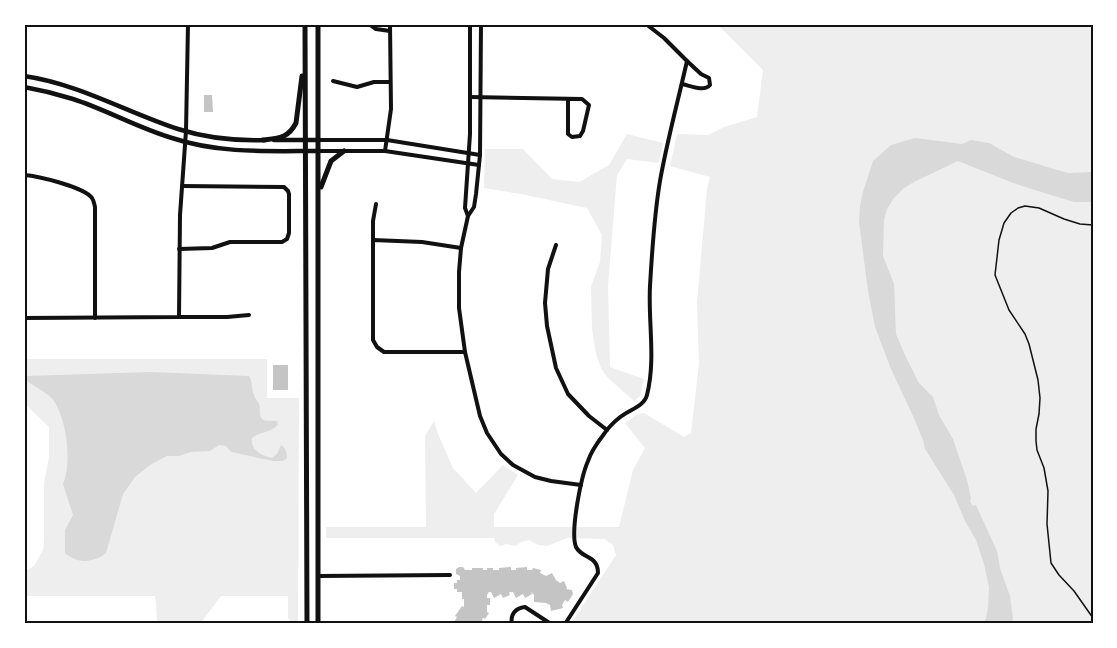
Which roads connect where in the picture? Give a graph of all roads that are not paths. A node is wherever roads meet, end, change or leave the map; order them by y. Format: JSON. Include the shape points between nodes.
{"nodes":[{"id":1,"x":188,"y":24,"type":"edge"},
{"id":2,"x":305,"y":24,"type":"edge"},
{"id":3,"x":318,"y":24,"type":"edge"},
{"id":4,"x":369,"y":24,"type":"edge"},
{"id":5,"x":390,"y":24,"type":"edge"},
{"id":6,"x":470,"y":24,"type":"edge"},
{"id":7,"x":481,"y":24,"type":"edge"},
{"id":8,"x":646,"y":24,"type":"edge"},
{"id":9,"x":390,"y":31,"type":"junction"},
{"id":10,"x":306,"y":51,"type":"junction"},
{"id":11,"x":687,"y":61,"type":"junction"},
{"id":12,"x":24,"y":76,"type":"edge"},
{"id":13,"x":333,"y":81,"type":"dead end"},
{"id":14,"x":390,"y":82,"type":"junction"},
{"id":15,"x":682,"y":84,"type":"junction"},
{"id":16,"x":24,"y":87,"type":"edge"},
{"id":17,"x":470,"y":97,"type":"junction"},
{"id":18,"x":481,"y":97,"type":"junction"},
{"id":19,"x":102,"y":99,"type":"junction"},
{"id":20,"x":567,"y":99,"type":"junction"},
{"id":21,"x":98,"y":109,"type":"junction"},
{"id":22,"x":186,"y":131,"type":"junction"},
{"id":23,"x":263,"y":140,"type":"junction"},
{"id":24,"x":305,"y":140,"type":"junction"},
{"id":25,"x":319,"y":140,"type":"junction"},
{"id":26,"x":387,"y":140,"type":"junction"},
{"id":27,"x":185,"y":142,"type":"junction"},
{"id":28,"x":305,"y":151,"type":"junction"},
{"id":29,"x":319,"y":151,"type":"junction"},
{"id":30,"x":344,"y":151,"type":"junction"},
{"id":31,"x":385,"y":152,"type":"junction"},
{"id":32,"x":469,"y":153,"type":"junction"},
{"id":33,"x":480,"y":155,"type":"junction"},
{"id":34,"x":468,"y":164,"type":"junction"},
{"id":35,"x":479,"y":165,"type":"junction"},
{"id":36,"x":24,"y":175,"type":"edge"},
{"id":37,"x":182,"y":186,"type":"junction"},
{"id":38,"x":319,"y":192,"type":"junction"},
{"id":39,"x":376,"y":204,"type":"dead end"},
{"id":40,"x":468,"y":216,"type":"junction"},
{"id":41,"x":373,"y":240,"type":"junction"},
{"id":42,"x":556,"y":245,"type":"dead end"},
{"id":43,"x":461,"y":248,"type":"junction"},
{"id":44,"x":179,"y":249,"type":"junction"},
{"id":45,"x":249,"y":315,"type":"dead end"},
{"id":46,"x":180,"y":317,"type":"junction"},
{"id":47,"x":24,"y":318,"type":"edge"},
{"id":48,"x":95,"y":318,"type":"junction"},
{"id":49,"x":465,"y":352,"type":"junction"},
{"id":50,"x":607,"y":430,"type":"junction"},
{"id":51,"x":306,"y":439,"type":"junction"},
{"id":52,"x":317,"y":439,"type":"junction"},
{"id":53,"x":581,"y":485,"type":"junction"},
{"id":54,"x":450,"y":575,"type":"dead end"},
{"id":55,"x":318,"y":576,"type":"junction"},
{"id":56,"x":307,"y":624,"type":"edge"},
{"id":57,"x":318,"y":624,"type":"edge"},
{"id":58,"x":512,"y":624,"type":"edge"},
{"id":59,"x":551,"y":624,"type":"edge"},
{"id":60,"x":566,"y":624,"type":"edge"}],
"edges":[{"from":1,"to":22,"type":"street"},
{"from":2,"to":10,"type":"main road"},
{"from":3,"to":25,"type":"main road"},
{"from":4,"to":9,"type":"street"},
{"from":5,"to":9,"type":"street"},
{"from":6,"to":17,"type":"street"},
{"from":7,"to":18,"type":"street"},
{"from":8,"to":11,"type":"street"},
{"from":9,"to":14,"type":"street"},
{"from":10,"to":23,"type":"main road","via":[[296,123],[286,136]]},
{"from":10,"to":24,"type":"main road"},
{"from":11,"to":15,"type":"street"},
{"from":11,"to":15,"type":"street","via":[[709,78],[710,85],[704,89]]},
{"from":12,"to":19,"type":"street"},
{"from":13,"to":14,"type":"street","via":[[357,87]]},
{"from":14,"to":26,"type":"street"},
{"from":15,"to":50,"type":"street","via":[[660,181],[650,286],[652,355],[647,395],[642,404]]},
{"from":16,"to":21,"type":"street"},
{"from":17,"to":18,"type":"street"},
{"from":17,"to":32,"type":"street"},
{"from":18,"to":20,"type":"street"},
{"from":18,"to":33,"type":"street"},
{"from":19,"to":21,"type":"street"},
{"from":19,"to":22,"type":"street"},
{"from":20,"to":20,"type":"street","via":[[567,134],[580,136],[589,105],[582,99]]},
{"from":21,"to":27,"type":"street"},
{"from":22,"to":23,"type":"street","via":[[218,138]]},
{"from":22,"to":27,"type":"street"},
{"from":23,"to":24,"type":"street"},
{"from":24,"to":25,"type":"street"},
{"from":24,"to":28,"type":"main road"},
{"from":25,"to":26,"type":"street"},
{"from":25,"to":29,"type":"main road"},
{"from":26,"to":31,"type":"street"},
{"from":26,"to":32,"type":"street"},
{"from":27,"to":28,"type":"street","via":[[241,151]]},
{"from":27,"to":37,"type":"street"},
{"from":28,"to":29,"type":"street"},
{"from":28,"to":51,"type":"main road"},
{"from":29,"to":30,"type":"street"},
{"from":29,"to":38,"type":"main road"},
{"from":30,"to":31,"type":"street"},
{"from":30,"to":38,"type":"main road","via":[[331,161]]},
{"from":31,"to":34,"type":"street"},
{"from":32,"to":33,"type":"street"},
{"from":32,"to":34,"type":"street"},
{"from":33,"to":35,"type":"street"},
{"from":34,"to":35,"type":"street"},
{"from":34,"to":40,"type":"street"},
{"from":35,"to":40,"type":"street","via":[[474,207]]},
{"from":36,"to":48,"type":"street","via":[[55,181],[87,194],[94,201]]},
{"from":37,"to":44,"type":"street"},
{"from":37,"to":44,"type":"street","via":[[284,187],[289,194],[289,233],[282,242],[230,242],[212,248]]},
{"from":38,"to":52,"type":"main road"},
{"from":39,"to":41,"type":"street"},
{"from":40,"to":43,"type":"street"},
{"from":41,"to":43,"type":"street"},
{"from":41,"to":49,"type":"street","via":[[377,347],[384,352]]},
{"from":42,"to":50,"type":"street","via":[[548,269],[545,303],[556,368],[568,394]]},
{"from":43,"to":49,"type":"street","via":[[459,308]]},
{"from":44,"to":46,"type":"street"},
{"from":45,"to":46,"type":"street"},
{"from":46,"to":48,"type":"street"},
{"from":47,"to":48,"type":"street"},
{"from":49,"to":53,"type":"street","via":[[480,416],[501,454],[536,477]]},
{"from":50,"to":53,"type":"street","via":[[588,460]]},
{"from":51,"to":52,"type":"street"},
{"from":51,"to":56,"type":"main road"},
{"from":52,"to":55,"type":"main road"},
{"from":53,"to":60,"type":"street","via":[[574,531],[576,546],[595,562],[598,573]]},
{"from":54,"to":55,"type":"street"},
{"from":55,"to":57,"type":"main road"},
{"from":58,"to":59,"type":"street","via":[[514,612],[525,607]]}]}
